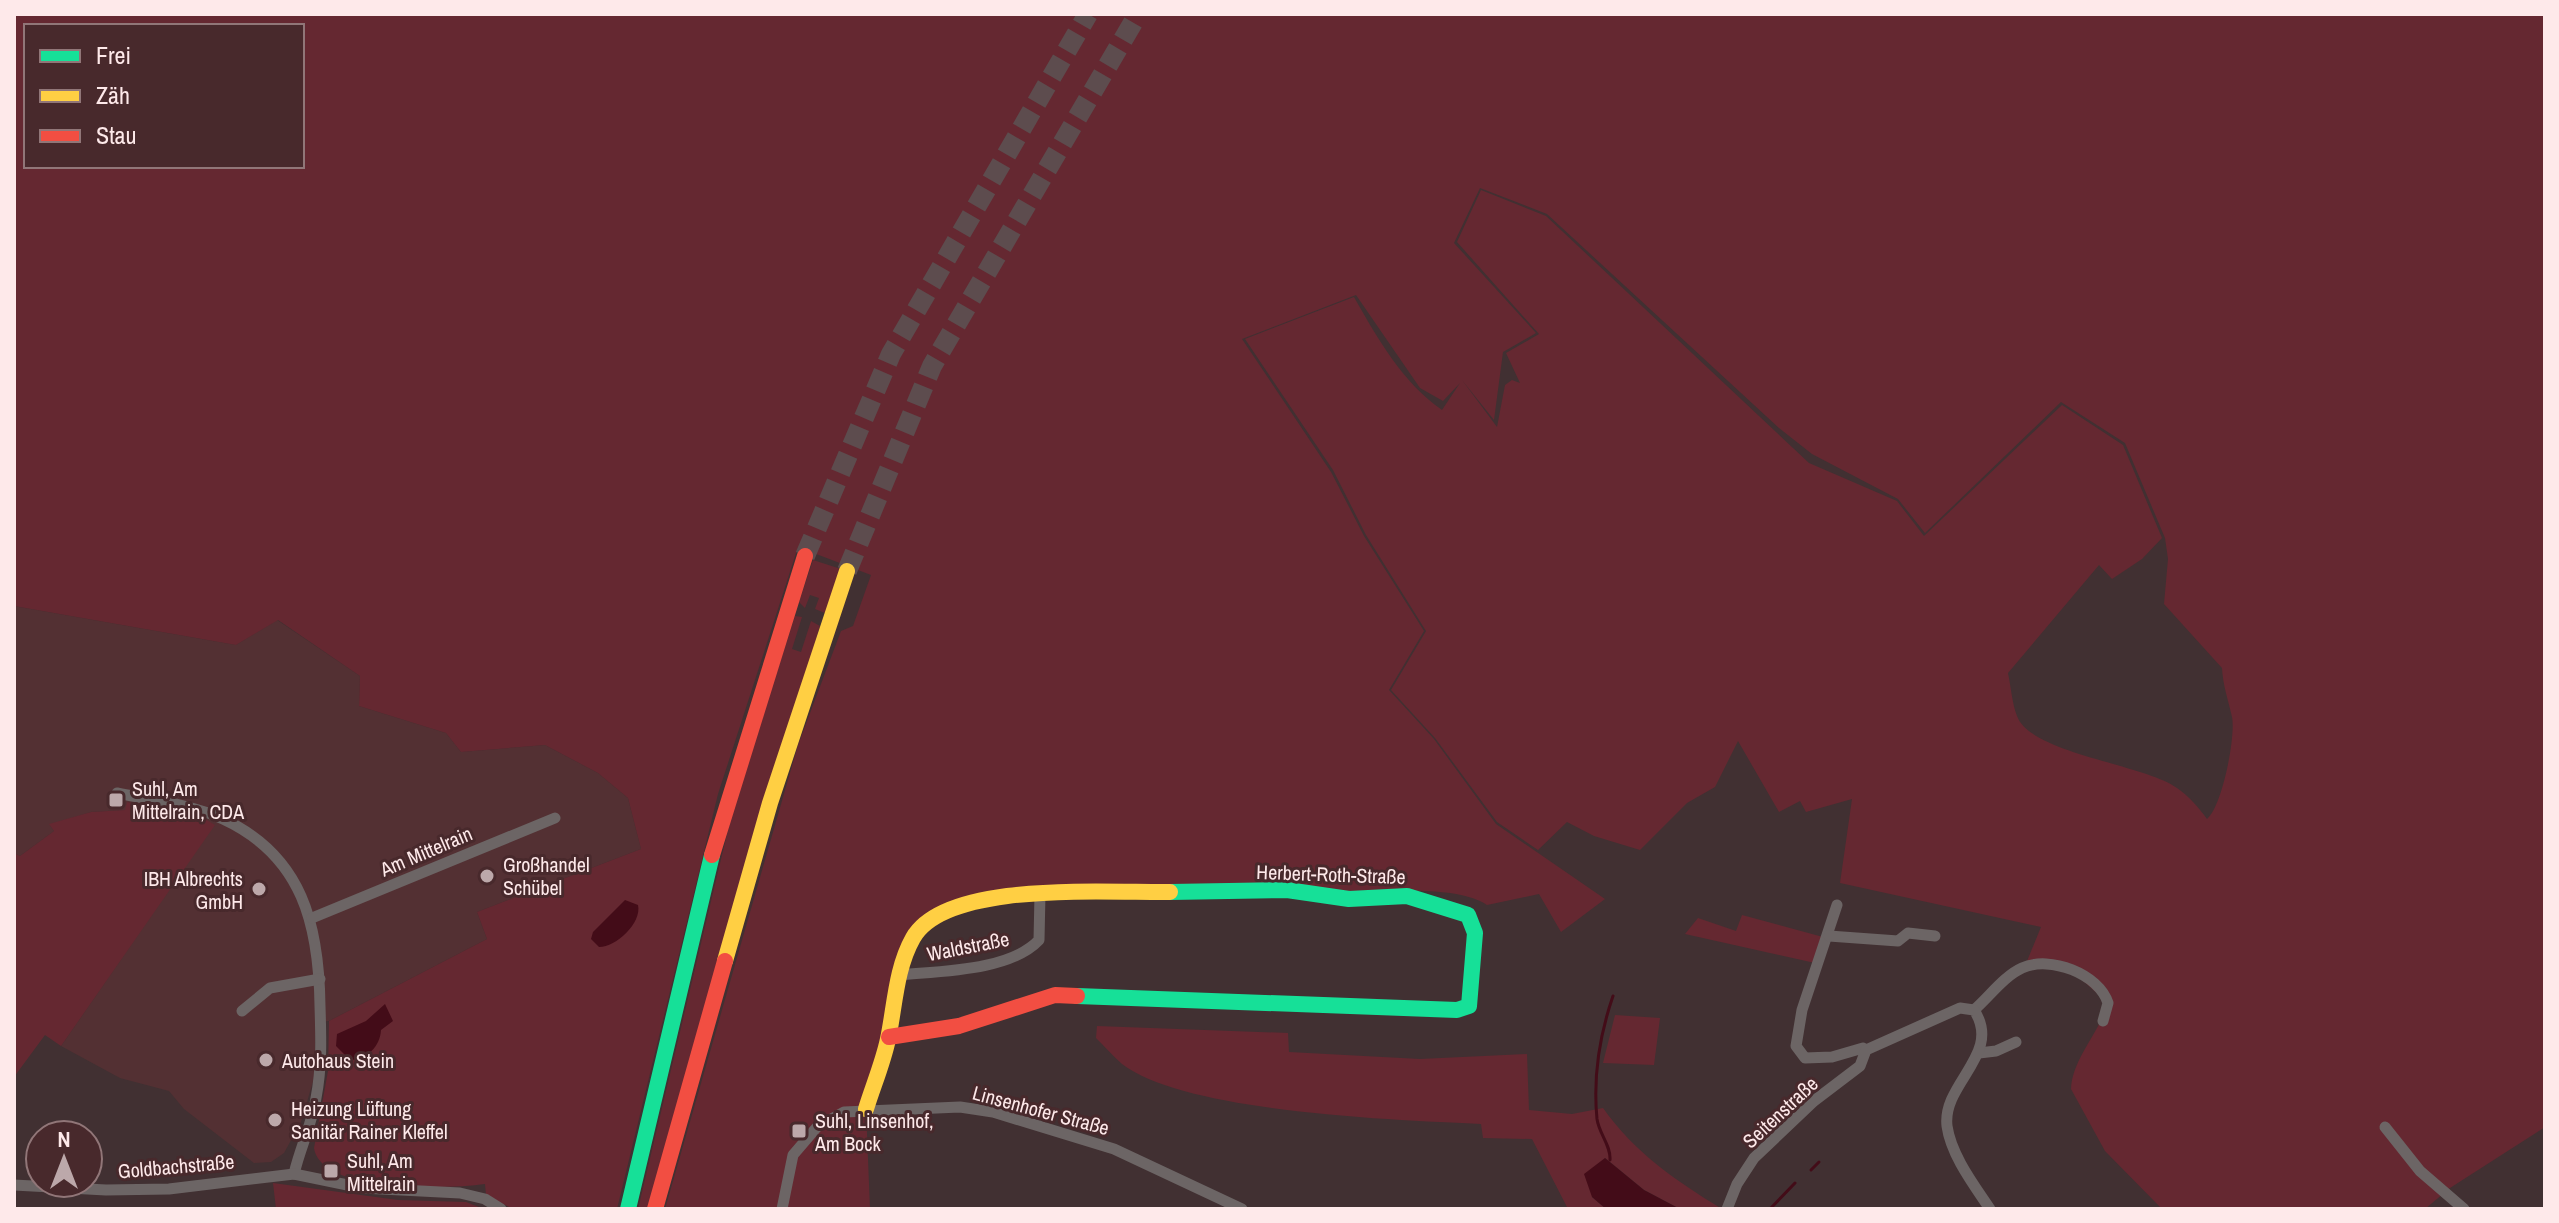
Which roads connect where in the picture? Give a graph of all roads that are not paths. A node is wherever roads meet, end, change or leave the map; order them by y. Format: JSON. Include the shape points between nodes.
{"nodes":[{"id":1,"x":805,"y":556,"type":"tunnel mouth"},
{"id":2,"x":847,"y":571,"type":"tunnel mouth"},
{"id":3,"x":117,"y":793,"type":"dead end"},
{"id":4,"x":555,"y":818,"type":"dead end"},
{"id":5,"x":1040,"y":894,"type":"junction"},
{"id":6,"x":1837,"y":905,"type":"dead end"},
{"id":7,"x":312,"y":918,"type":"junction"},
{"id":8,"x":1829,"y":936,"type":"junction"},
{"id":9,"x":1935,"y":936,"type":"dead end"},
{"id":10,"x":899,"y":975,"type":"junction"},
{"id":11,"x":320,"y":979,"type":"junction"},
{"id":12,"x":1974,"y":1010,"type":"junction"},
{"id":13,"x":242,"y":1011,"type":"dead end"},
{"id":14,"x":2103,"y":1021,"type":"dead end"},
{"id":15,"x":889,"y":1037,"type":"junction"},
{"id":16,"x":2016,"y":1042,"type":"dead end"},
{"id":17,"x":1866,"y":1050,"type":"junction"},
{"id":18,"x":1979,"y":1053,"type":"junction"},
{"id":19,"x":866,"y":1109,"type":"junction"},
{"id":20,"x":2385,"y":1127,"type":"dead end"},
{"id":21,"x":294,"y":1174,"type":"junction"},
{"id":22,"x":14,"y":1185,"type":"edge"},
{"id":23,"x":501,"y":1209,"type":"edge"},
{"id":24,"x":628,"y":1209,"type":"edge"},
{"id":25,"x":655,"y":1209,"type":"edge"},
{"id":26,"x":782,"y":1209,"type":"edge"},
{"id":27,"x":1242,"y":1209,"type":"edge"},
{"id":28,"x":1727,"y":1209,"type":"edge"},
{"id":29,"x":1990,"y":1209,"type":"edge"},
{"id":30,"x":2464,"y":1209,"type":"edge"}],
"edges":[{"from":1,"to":24,"type":"main road","via":[[705,880]]},
{"from":2,"to":25,"type":"main road","via":[[774,788]]},
{"from":3,"to":7,"type":"street","via":[[198,809],[242,829],[281,863]]},
{"from":4,"to":7,"type":"street","name":"Am Mittelrain"},
{"from":5,"to":10,"type":"main road","name":"Herbert-Roth-Straße","via":[[1001,897],[937,913],[919,933]]},
{"from":5,"to":10,"type":"street","name":"Waldstraße","via":[[1039,940],[1031,949],[965,969]]},
{"from":5,"to":15,"type":"main road","name":"Herbert-Roth-Straße","via":[[1287,890],[1349,899],[1422,898],[1468,915],[1473,923],[1469,1006],[1457,1010],[1055,995],[959,1026]]},
{"from":6,"to":8,"type":"street","name":"Seitenstraße"},
{"from":7,"to":11,"type":"street"},
{"from":8,"to":9,"type":"street","via":[[1898,941],[1908,933]]},
{"from":8,"to":17,"type":"street","name":"Seitenstraße","via":[[1802,1010],[1796,1046],[1805,1058]]},
{"from":10,"to":15,"type":"main road","name":"Herbert-Roth-Straße"},
{"from":11,"to":13,"type":"street","via":[[270,988]]},
{"from":11,"to":21,"type":"street","via":[[316,1097]]},
{"from":12,"to":14,"type":"street","via":[[2020,969],[2053,966],[2089,978],[2104,992],[2108,1003]]},
{"from":12,"to":17,"type":"street","name":"Seitenstraße","via":[[1941,1014]]},
{"from":12,"to":18,"type":"street","via":[[1982,1035]]},
{"from":15,"to":19,"type":"main road","name":"Herbert-Roth-Straße"},
{"from":16,"to":18,"type":"street"},
{"from":17,"to":28,"type":"street","name":"Seitenstraße","via":[[1860,1066],[1754,1158]]},
{"from":18,"to":29,"type":"street","via":[[1956,1088],[1947,1125],[1956,1153]]},
{"from":19,"to":26,"type":"street","name":"Linsenhofer Straße","via":[[844,1112],[803,1140],[788,1168]]},
{"from":19,"to":27,"type":"street","name":"Linsenhofer Straße","via":[[960,1107],[993,1112],[1114,1149]]},
{"from":20,"to":30,"type":"street","via":[[2420,1171]]},
{"from":21,"to":22,"type":"street","name":"Goldbachstraße","via":[[169,1189]]},
{"from":21,"to":23,"type":"street","via":[[362,1188],[471,1194]]}]}
